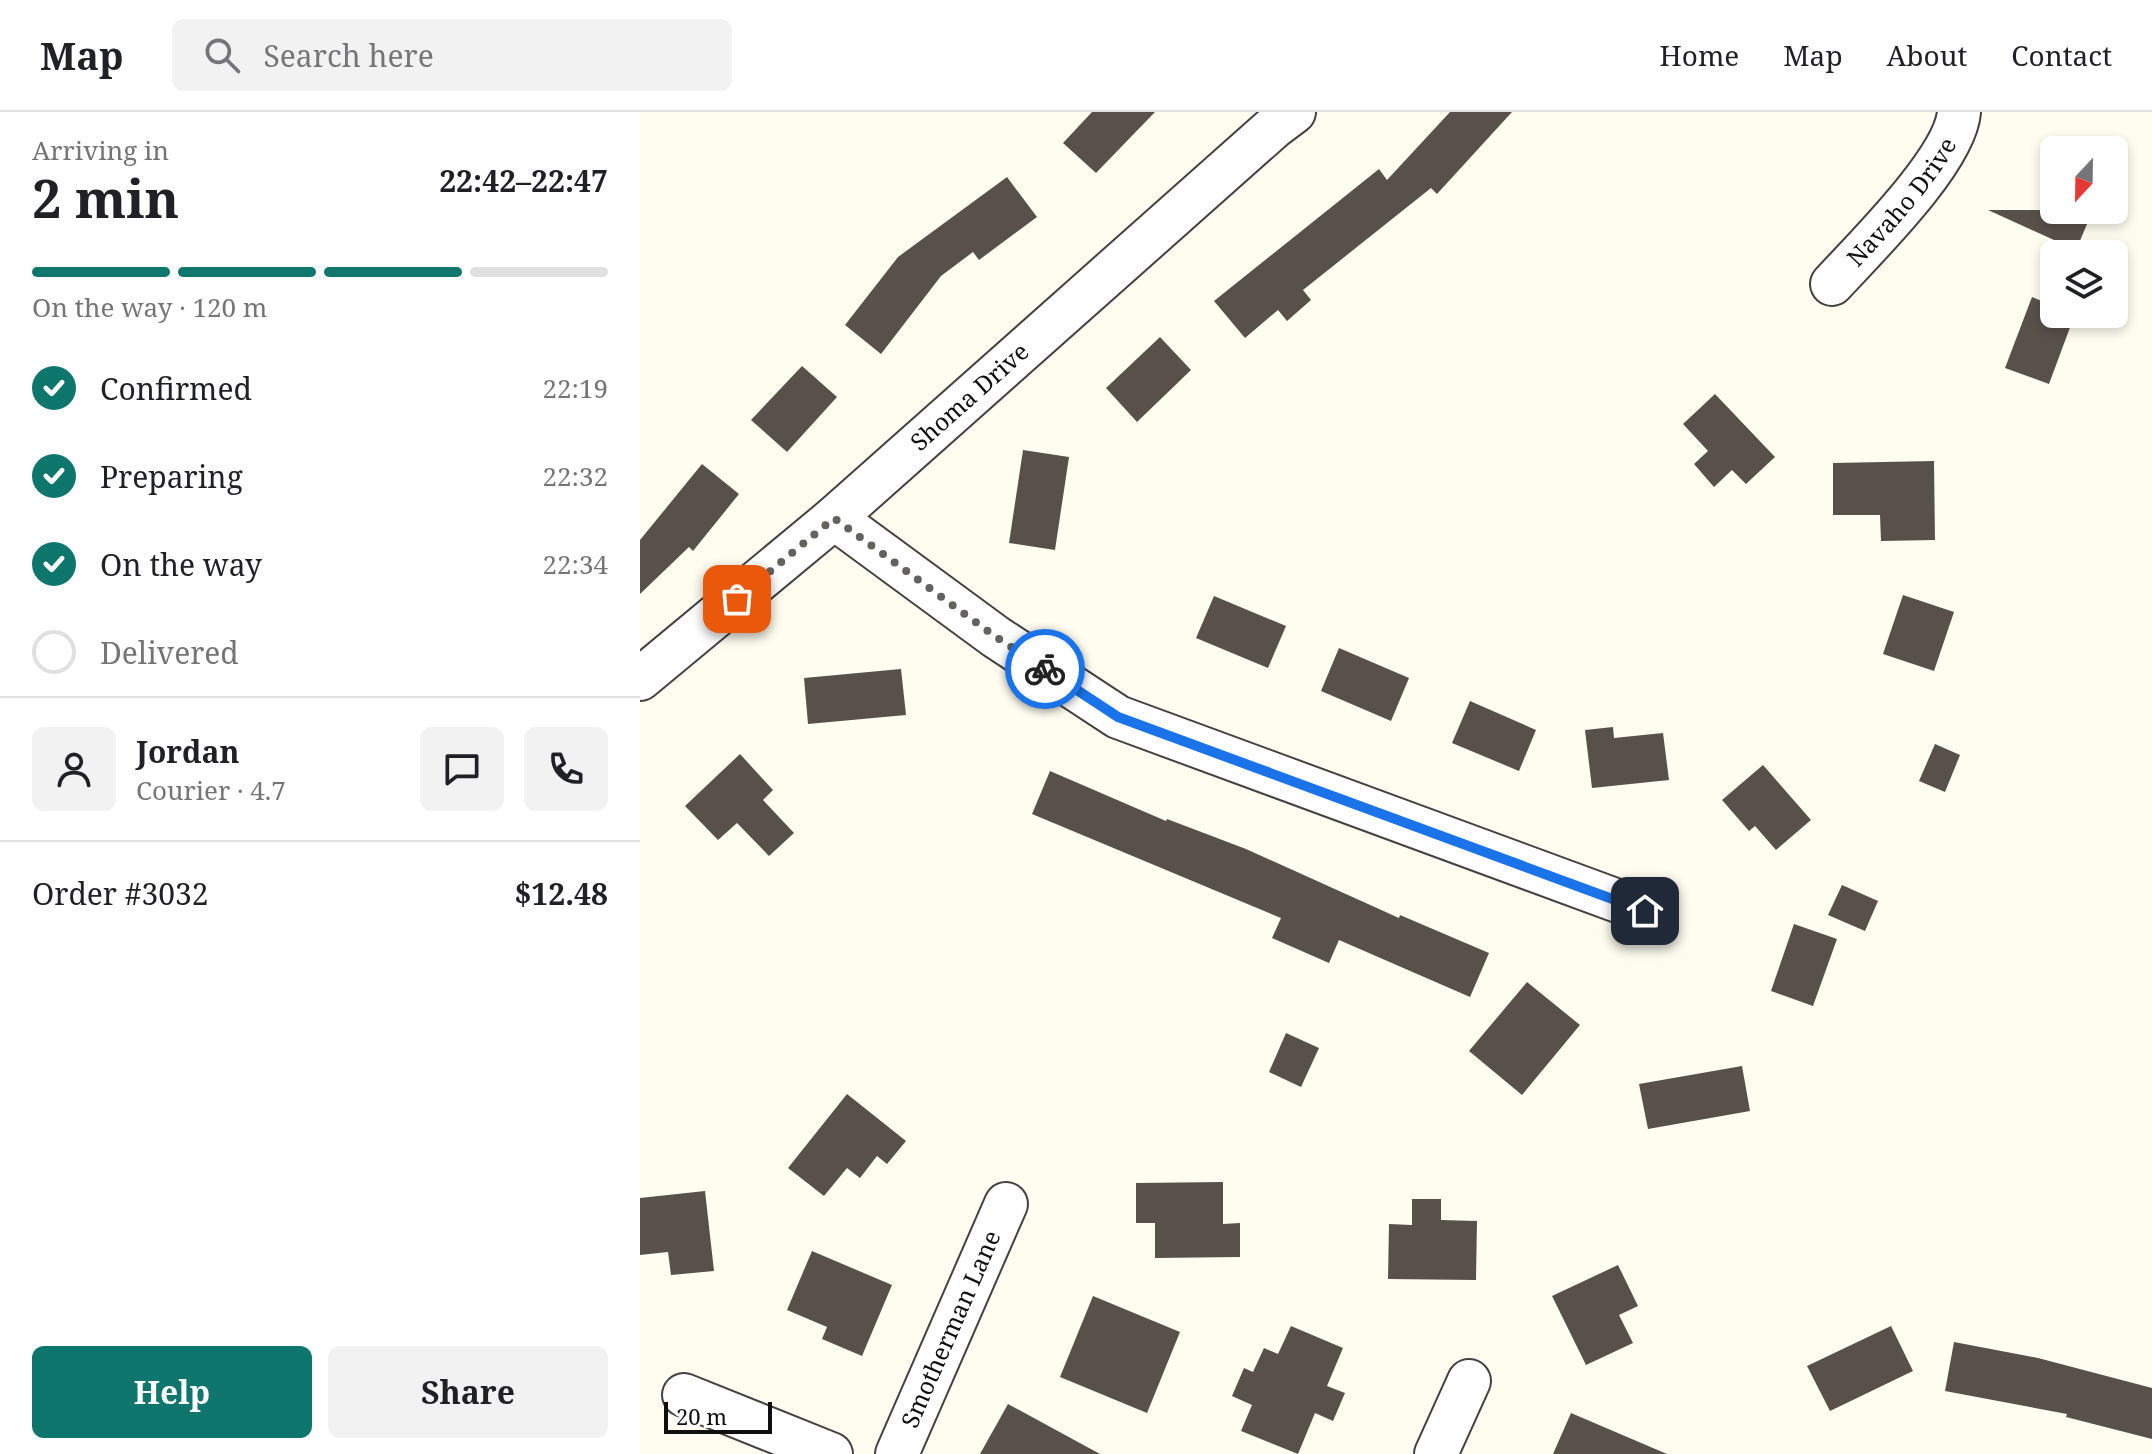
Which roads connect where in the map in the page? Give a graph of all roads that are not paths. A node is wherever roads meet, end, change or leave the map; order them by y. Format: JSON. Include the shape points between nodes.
{"nodes":[{"id":1,"x":1959,"y":112,"type":"edge"},
{"id":2,"x":1277,"y":117,"type":"edge"},
{"id":3,"x":1832,"y":284,"type":"dead end"},
{"id":4,"x":834,"y":518,"type":"junction"},
{"id":5,"x":640,"y":679,"type":"edge"},
{"id":6,"x":1645,"y":911,"type":"dead end"},
{"id":7,"x":1006,"y":1204,"type":"dead end"},
{"id":8,"x":1469,"y":1381,"type":"dead end"},
{"id":9,"x":684,"y":1395,"type":"dead end"},
{"id":10,"x":831,"y":1454,"type":"edge"},
{"id":11,"x":897,"y":1454,"type":"edge"},
{"id":12,"x":1436,"y":1454,"type":"edge"}],
"edges":[{"from":1,"to":3,"type":"street","name":"Navaho Drive","via":[[1957,128],[1941,157]]},
{"from":2,"to":4,"type":"street","name":"Shoma Drive"},
{"from":4,"to":5,"type":"street","name":"Shoma Drive"},
{"from":4,"to":6,"type":"street","via":[[996,637],[1118,717]]},
{"from":7,"to":11,"type":"street","name":"Smotherman Lane"},
{"from":8,"to":12,"type":"street"},
{"from":9,"to":10,"type":"street"}]}
